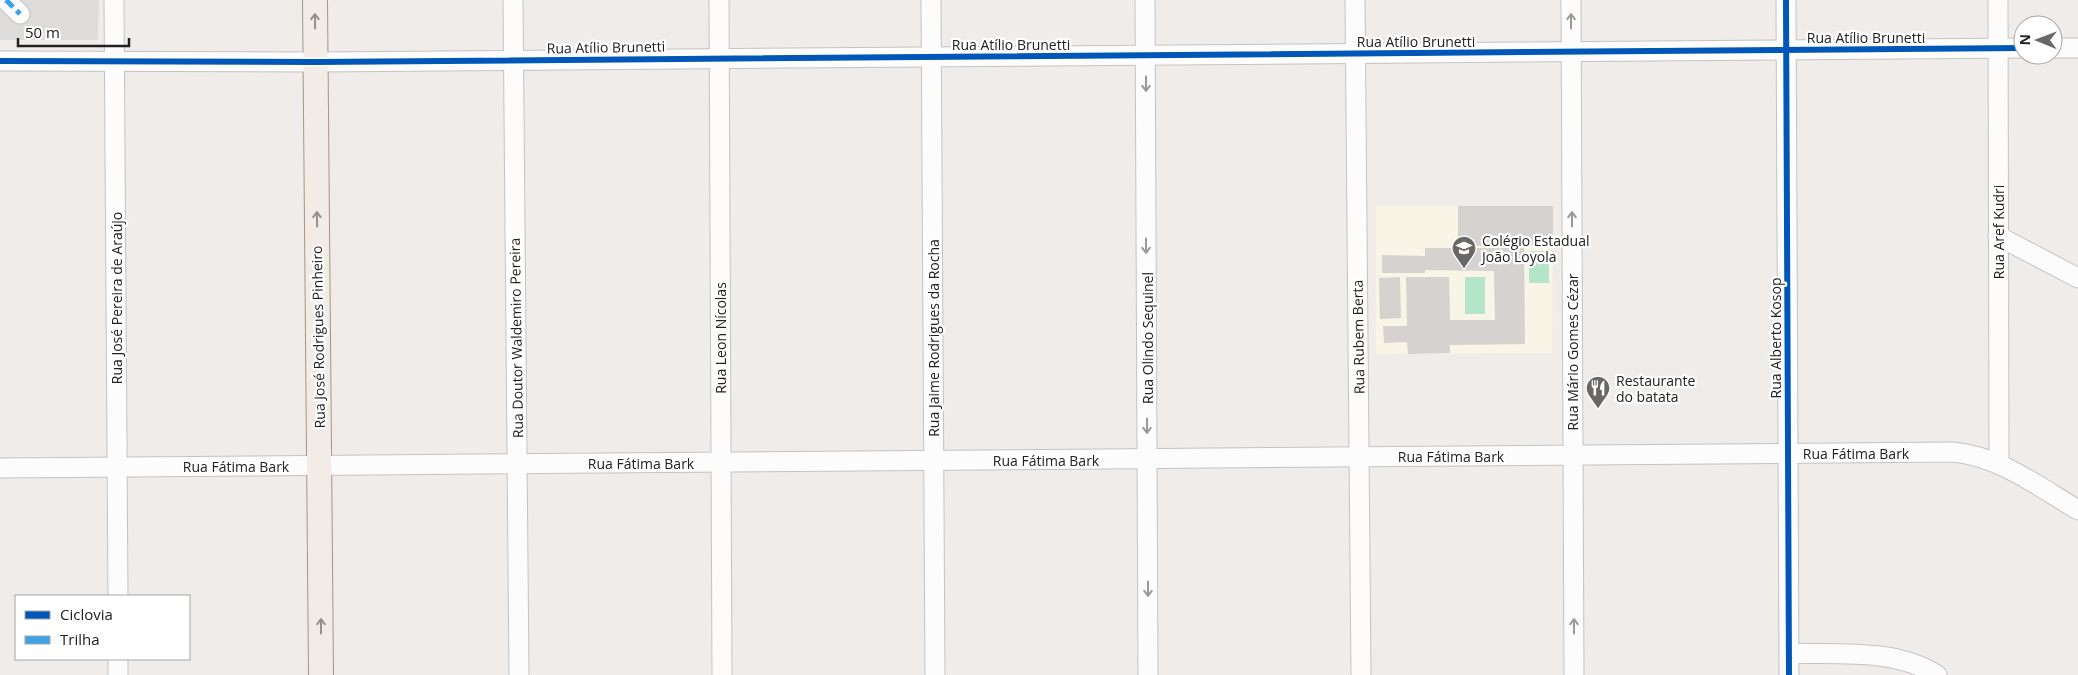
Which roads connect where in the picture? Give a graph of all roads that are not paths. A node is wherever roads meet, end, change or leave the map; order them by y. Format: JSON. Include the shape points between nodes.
{"nodes":[{"id":1,"x":6,"y":0,"type":"edge"},
{"id":2,"x":20,"y":0,"type":"edge"},
{"id":3,"x":114,"y":0,"type":"edge"},
{"id":4,"x":315,"y":0,"type":"edge"},
{"id":5,"x":514,"y":0,"type":"edge"},
{"id":6,"x":719,"y":0,"type":"edge"},
{"id":7,"x":932,"y":0,"type":"edge"},
{"id":8,"x":1145,"y":0,"type":"edge"},
{"id":9,"x":1355,"y":0,"type":"edge"},
{"id":10,"x":1571,"y":0,"type":"edge"},
{"id":11,"x":1786,"y":0,"type":"edge"},
{"id":12,"x":1998,"y":0,"type":"edge"},
{"id":13,"x":1998,"y":48,"type":"junction"},
{"id":14,"x":2013,"y":48,"type":"edge"},
{"id":15,"x":2063,"y":48,"type":"edge"},
{"id":16,"x":2078,"y":48,"type":"edge"},
{"id":17,"x":1786,"y":50,"type":"junction"},
{"id":18,"x":1571,"y":52,"type":"junction"},
{"id":19,"x":1356,"y":54,"type":"junction"},
{"id":20,"x":1146,"y":55,"type":"junction"},
{"id":21,"x":932,"y":57,"type":"junction"},
{"id":22,"x":719,"y":59,"type":"junction"},
{"id":23,"x":514,"y":60,"type":"junction"},
{"id":24,"x":0,"y":61,"type":"edge"},
{"id":25,"x":114,"y":61,"type":"junction"},
{"id":26,"x":316,"y":62,"type":"junction"},
{"id":27,"x":1998,"y":236,"type":"junction"},
{"id":28,"x":2078,"y":278,"type":"edge"},
{"id":29,"x":1788,"y":454,"type":"junction"},
{"id":30,"x":1573,"y":456,"type":"junction"},
{"id":31,"x":1359,"y":457,"type":"junction"},
{"id":32,"x":1147,"y":459,"type":"junction"},
{"id":33,"x":934,"y":460,"type":"junction"},
{"id":34,"x":721,"y":462,"type":"junction"},
{"id":35,"x":518,"y":464,"type":"junction"},
{"id":36,"x":1999,"y":464,"type":"junction"},
{"id":37,"x":319,"y":466,"type":"junction"},
{"id":38,"x":117,"y":467,"type":"junction"},
{"id":39,"x":0,"y":468,"type":"edge"},
{"id":40,"x":2078,"y":510,"type":"edge"},
{"id":41,"x":118,"y":595,"type":"edge"},
{"id":42,"x":1789,"y":653,"type":"junction"},
{"id":43,"x":118,"y":660,"type":"edge"},
{"id":44,"x":118,"y":675,"type":"edge"},
{"id":45,"x":321,"y":675,"type":"edge"},
{"id":46,"x":520,"y":675,"type":"edge"},
{"id":47,"x":722,"y":675,"type":"edge"},
{"id":48,"x":935,"y":675,"type":"edge"},
{"id":49,"x":1148,"y":675,"type":"edge"},
{"id":50,"x":1361,"y":675,"type":"edge"},
{"id":51,"x":1574,"y":675,"type":"edge"},
{"id":52,"x":1789,"y":675,"type":"edge"},
{"id":53,"x":1937,"y":675,"type":"edge"}],
"edges":[{"from":1,"to":2,"type":"street","via":[[20,14]]},
{"from":3,"to":25,"type":"street","name":"Rua José Pereira de Araújo"},
{"from":26,"to":4,"type":"main road","name":"Rua José Rodrigues Pinheiro","one_way":true},
{"from":5,"to":23,"type":"street","name":"Rua Doutor Waldemiro Pereira"},
{"from":6,"to":22,"type":"street","name":"Rua Leon Nícolas"},
{"from":7,"to":21,"type":"street","name":"Rua Jaime Rodrigues da Rocha"},
{"from":8,"to":20,"type":"street","name":"Rua Olindo Sequinel"},
{"from":9,"to":19,"type":"street","name":"Rua Rubem Berta"},
{"from":18,"to":10,"type":"street","name":"Rua Mário Gomes Cézar","one_way":true},
{"from":11,"to":17,"type":"street","name":"Rua Alberto Kosop"},
{"from":12,"to":13,"type":"street","name":"Rua Aref Kudri"},
{"from":13,"to":14,"type":"street","name":"Rua Atílio Brunetti"},
{"from":13,"to":17,"type":"street","name":"Rua Atílio Brunetti"},
{"from":13,"to":27,"type":"street","name":"Rua Aref Kudri"},
{"from":15,"to":16,"type":"street"},
{"from":17,"to":18,"type":"street","name":"Rua Atílio Brunetti"},
{"from":17,"to":29,"type":"street","name":"Rua Alberto Kosop"},
{"from":18,"to":19,"type":"street","name":"Rua Atílio Brunetti"},
{"from":30,"to":18,"type":"street","name":"Rua Mário Gomes Cézar","one_way":true},
{"from":19,"to":20,"type":"street","name":"Rua Atílio Brunetti"},
{"from":19,"to":31,"type":"street","name":"Rua Rubem Berta"},
{"from":20,"to":21,"type":"street","name":"Rua Atílio Brunetti"},
{"from":20,"to":32,"type":"street","name":"Rua Olindo Sequinel","one_way":true},
{"from":21,"to":22,"type":"street","name":"Rua Atílio Brunetti"},
{"from":21,"to":33,"type":"street","name":"Rua Jaime Rodrigues da Rocha"},
{"from":22,"to":23,"type":"street","name":"Rua Atílio Brunetti"},
{"from":22,"to":34,"type":"street","name":"Rua Leon Nícolas"},
{"from":23,"to":26,"type":"street","name":"Rua Atílio Brunetti"},
{"from":23,"to":35,"type":"street","name":"Rua Doutor Waldemiro Pereira"},
{"from":24,"to":25,"type":"street","name":"Rua Atílio Brunetti"},
{"from":25,"to":26,"type":"street","name":"Rua Atílio Brunetti"},
{"from":25,"to":38,"type":"street","name":"Rua José Pereira de Araújo"},
{"from":37,"to":26,"type":"main road","name":"Rua José Rodrigues Pinheiro","one_way":true},
{"from":27,"to":28,"type":"street"},
{"from":27,"to":36,"type":"street","name":"Rua Aref Kudri"},
{"from":29,"to":30,"type":"street","name":"Rua Fátima Bark"},
{"from":29,"to":36,"type":"street","name":"Rua Fátima Bark","via":[[1953,452]]},
{"from":29,"to":42,"type":"street","name":"Rua Alberto Kosop"},
{"from":30,"to":31,"type":"street","name":"Rua Fátima Bark"},
{"from":51,"to":30,"type":"street","name":"Rua Mário Gomes Cézar","one_way":true},
{"from":31,"to":32,"type":"street","name":"Rua Fátima Bark"},
{"from":31,"to":50,"type":"street","name":"Rua Rubem Berta"},
{"from":32,"to":33,"type":"street","name":"Rua Fátima Bark"},
{"from":32,"to":49,"type":"street","name":"Rua Olindo Sequinel","one_way":true},
{"from":33,"to":34,"type":"street","name":"Rua Fátima Bark"},
{"from":33,"to":48,"type":"street","name":"Rua Jaime Rodrigues da Rocha"},
{"from":34,"to":35,"type":"street","name":"Rua Fátima Bark"},
{"from":34,"to":47,"type":"street","name":"Rua Leon Nícolas"},
{"from":35,"to":37,"type":"street","name":"Rua Fátima Bark"},
{"from":35,"to":46,"type":"street","name":"Rua Doutor Waldemiro Pereira"},
{"from":36,"to":40,"type":"street","name":"Rua Fátima Bark"},
{"from":37,"to":38,"type":"street","name":"Rua Fátima Bark"},
{"from":45,"to":37,"type":"main road","name":"Rua José Rodrigues Pinheiro","one_way":true},
{"from":38,"to":39,"type":"street","name":"Rua Fátima Bark"},
{"from":38,"to":41,"type":"street","name":"Rua José Pereira de Araújo"},
{"from":42,"to":52,"type":"street","name":"Rua Alberto Kosop"},
{"from":42,"to":53,"type":"street","via":[[1900,659]]},
{"from":43,"to":44,"type":"street"}]}
